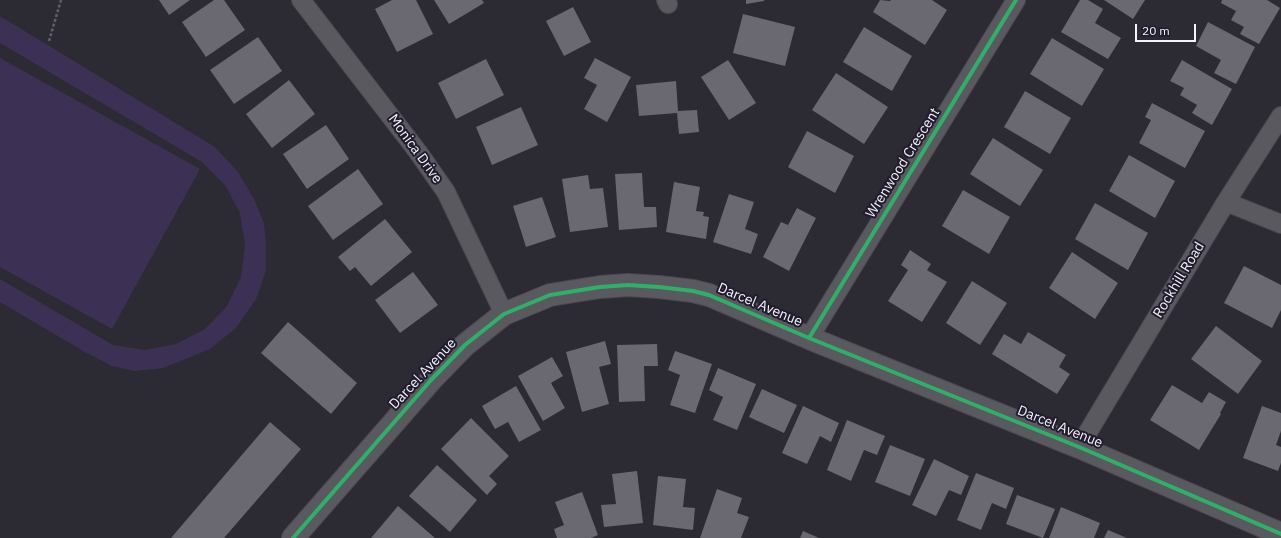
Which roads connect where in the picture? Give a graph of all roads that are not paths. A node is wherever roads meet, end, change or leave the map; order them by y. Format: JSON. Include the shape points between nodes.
{"nodes":[{"id":1,"x":301,"y":0,"type":"edge"},
{"id":2,"x":1016,"y":0,"type":"edge"},
{"id":3,"x":1281,"y":116,"type":"edge"},
{"id":4,"x":1226,"y":202,"type":"junction"},
{"id":5,"x":1281,"y":224,"type":"edge"},
{"id":6,"x":504,"y":314,"type":"junction"},
{"id":7,"x":809,"y":338,"type":"junction"},
{"id":8,"x":1079,"y":447,"type":"junction"},
{"id":9,"x":1281,"y":534,"type":"edge"},
{"id":10,"x":293,"y":538,"type":"edge"}],
"edges":[{"from":1,"to":6,"type":"street","name":"Monica Drive","via":[[446,192]]},
{"from":2,"to":7,"type":"street","name":"Wrenwood Crescent"},
{"from":3,"to":4,"type":"street","name":"Rockhill Road"},
{"from":4,"to":5,"type":"street"},
{"from":4,"to":8,"type":"street","name":"Rockhill Road"},
{"from":6,"to":7,"type":"street","name":"Darcel Avenue","via":[[550,295],[577,290],[614,286],[659,287],[709,295]]},
{"from":6,"to":10,"type":"street","name":"Darcel Avenue","via":[[465,344],[430,380]]},
{"from":7,"to":8,"type":"street","name":"Darcel Avenue"},
{"from":8,"to":9,"type":"street","name":"Darcel Avenue"}]}
